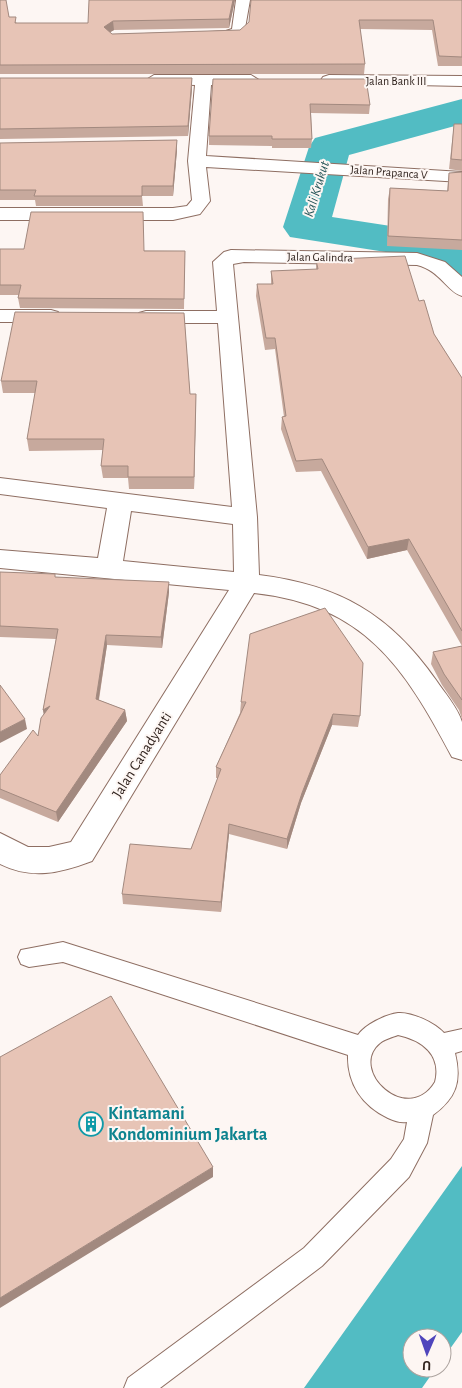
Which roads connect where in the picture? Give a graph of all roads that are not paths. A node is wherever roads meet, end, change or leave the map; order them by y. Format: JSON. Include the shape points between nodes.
{"nodes":[{"id":1,"x":243,"y":0,"type":"edge"},
{"id":2,"x":190,"y":36,"type":"edge"},
{"id":3,"x":135,"y":80,"type":"edge"},
{"id":4,"x":203,"y":80,"type":"junction"},
{"id":5,"x":263,"y":80,"type":"edge"},
{"id":6,"x":313,"y":80,"type":"edge"},
{"id":7,"x":462,"y":81,"type":"edge"},
{"id":8,"x":197,"y":161,"type":"junction"},
{"id":9,"x":462,"y":177,"type":"edge"},
{"id":10,"x":0,"y":214,"type":"edge"},
{"id":11,"x":462,"y":290,"type":"edge"},
{"id":12,"x":70,"y":316,"type":"edge"},
{"id":13,"x":128,"y":316,"type":"edge"},
{"id":14,"x":226,"y":317,"type":"junction"},
{"id":15,"x":0,"y":318,"type":"edge"},
{"id":16,"x":0,"y":486,"type":"edge"},
{"id":17,"x":120,"y":503,"type":"junction"},
{"id":18,"x":245,"y":518,"type":"junction"},
{"id":19,"x":0,"y":559,"type":"edge"},
{"id":20,"x":109,"y":568,"type":"junction"},
{"id":21,"x":247,"y":583,"type":"junction"},
{"id":22,"x":462,"y":749,"type":"edge"},
{"id":23,"x":0,"y":846,"type":"edge"},
{"id":24,"x":30,"y":957,"type":"dead end"},
{"id":25,"x":462,"y":1040,"type":"edge"},
{"id":26,"x":439,"y":1045,"type":"junction"},
{"id":27,"x":362,"y":1048,"type":"junction"},
{"id":28,"x":422,"y":1110,"type":"junction"},
{"id":29,"x":138,"y":1388,"type":"edge"}],
"edges":[{"from":1,"to":2,"type":"street","via":[[239,31],[235,35]]},
{"from":3,"to":4,"type":"street"},
{"from":4,"to":5,"type":"street"},
{"from":4,"to":8,"type":"street","via":[[190,143]]},
{"from":6,"to":7,"type":"street","name":"Jalan Bank III"},
{"from":8,"to":9,"type":"street","name":"Jalan Prapanca V"},
{"from":8,"to":10,"type":"street","via":[[201,201],[193,210],[173,214]]},
{"from":11,"to":14,"type":"street","name":"Jalan Galindra","via":[[446,270],[433,262],[417,259],[231,256],[223,262]]},
{"from":12,"to":15,"type":"street"},
{"from":13,"to":14,"type":"street"},
{"from":14,"to":18,"type":"street","name":"Jalan Galindra"},
{"from":16,"to":17,"type":"street"},
{"from":17,"to":18,"type":"street"},
{"from":17,"to":20,"type":"street"},
{"from":18,"to":21,"type":"street"},
{"from":19,"to":20,"type":"street"},
{"from":20,"to":21,"type":"street"},
{"from":21,"to":22,"type":"street","via":[[294,588],[325,598],[374,627],[408,660],[443,712]]},
{"from":21,"to":23,"type":"street","name":"Jalan Canadyanti","via":[[81,852],[54,861],[28,860],[6,852]]},
{"from":24,"to":27,"type":"lane","via":[[63,952]]},
{"from":25,"to":26,"type":"lane"},
{"from":26,"to":27,"type":"lane","via":[[428,1034],[398,1024],[382,1027]]},
{"from":26,"to":28,"type":"lane","via":[[447,1059],[448,1075],[444,1090]]},
{"from":27,"to":28,"type":"lane","via":[[358,1064],[361,1081],[371,1096],[386,1107]]},
{"from":28,"to":29,"type":"lane","via":[[415,1142],[400,1168],[313,1257]]}]}
